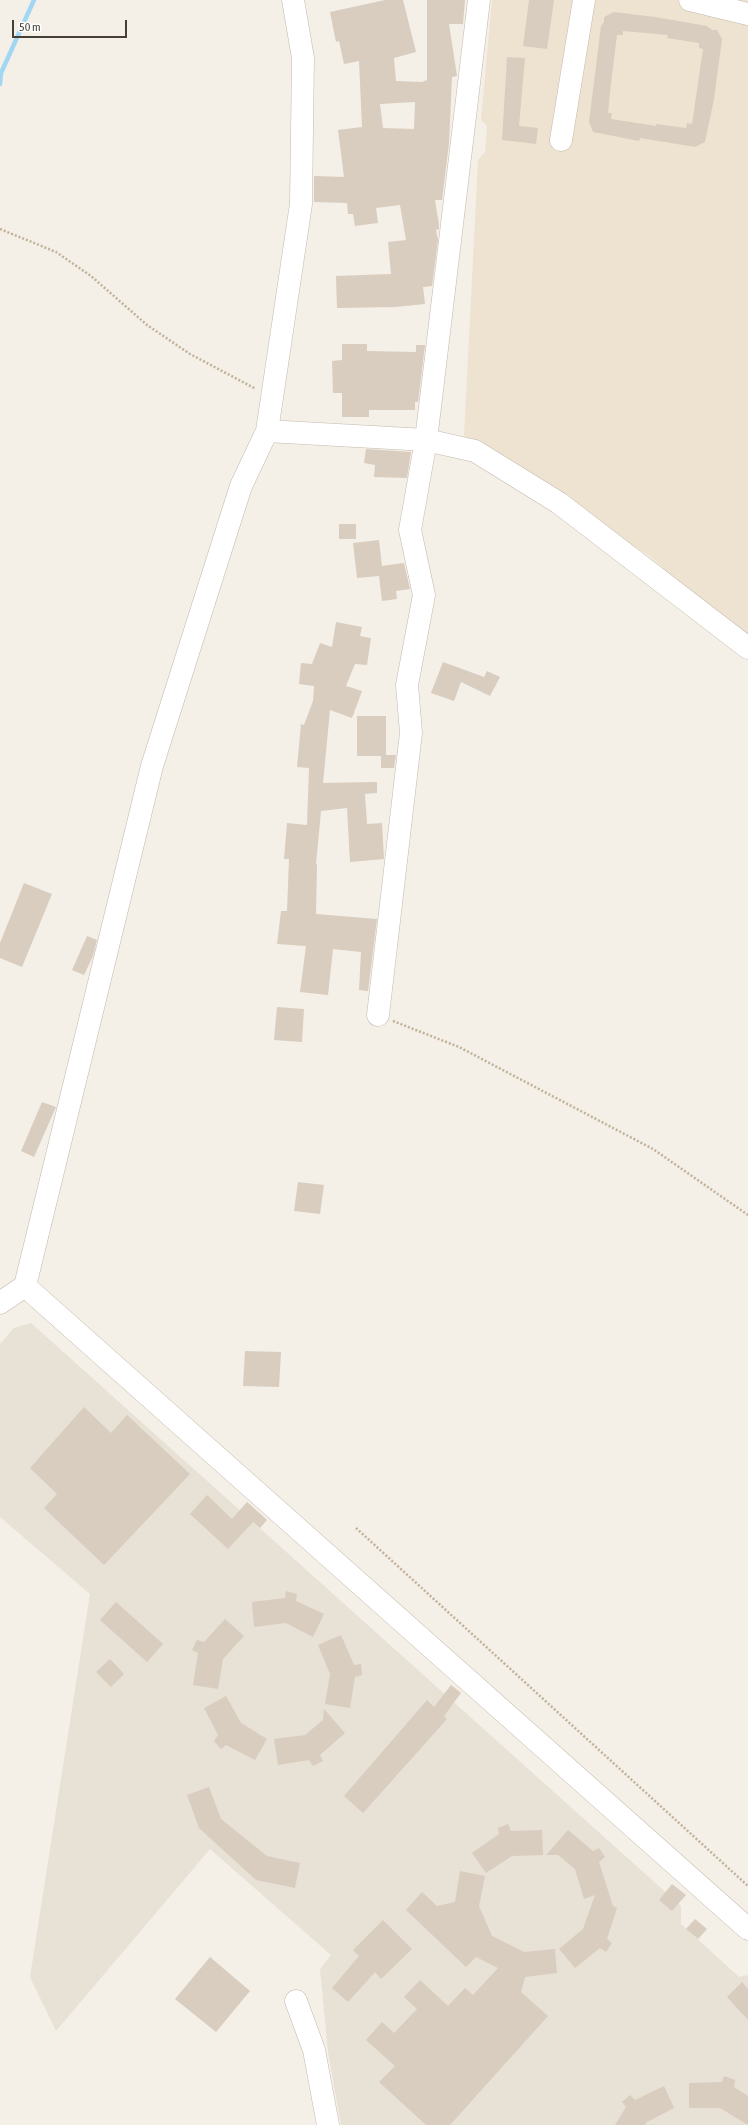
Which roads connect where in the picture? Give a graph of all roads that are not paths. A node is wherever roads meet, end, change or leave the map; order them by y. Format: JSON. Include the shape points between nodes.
{"nodes":[{"id":1,"x":294,"y":0,"type":"edge"},
{"id":2,"x":479,"y":0,"type":"edge"},
{"id":3,"x":584,"y":0,"type":"edge"},
{"id":4,"x":690,"y":0,"type":"edge"},
{"id":5,"x":748,"y":14,"type":"edge"},
{"id":6,"x":561,"y":140,"type":"dead end"},
{"id":7,"x":267,"y":431,"type":"junction"},
{"id":8,"x":426,"y":440,"type":"junction"},
{"id":9,"x":748,"y":648,"type":"edge"},
{"id":10,"x":378,"y":1015,"type":"road end"},
{"id":11,"x":25,"y":1286,"type":"junction"},
{"id":12,"x":0,"y":1303,"type":"edge"},
{"id":13,"x":748,"y":1929,"type":"edge"},
{"id":14,"x":296,"y":2001,"type":"dead end"},
{"id":15,"x":328,"y":2125,"type":"edge"}],
"edges":[{"from":1,"to":7,"type":"street","via":[[303,58],[300,204]]},
{"from":2,"to":8,"type":"street"},
{"from":3,"to":6,"type":"street"},
{"from":4,"to":5,"type":"street"},
{"from":7,"to":8,"type":"street"},
{"from":7,"to":11,"type":"street","via":[[241,486],[152,766]]},
{"from":8,"to":9,"type":"street","via":[[475,451],[559,503]]},
{"from":8,"to":10,"type":"street","via":[[410,530],[424,594],[407,685],[411,733]]},
{"from":11,"to":12,"type":"street"},
{"from":11,"to":13,"type":"street"},
{"from":14,"to":15,"type":"street","via":[[314,2050]]}]}
